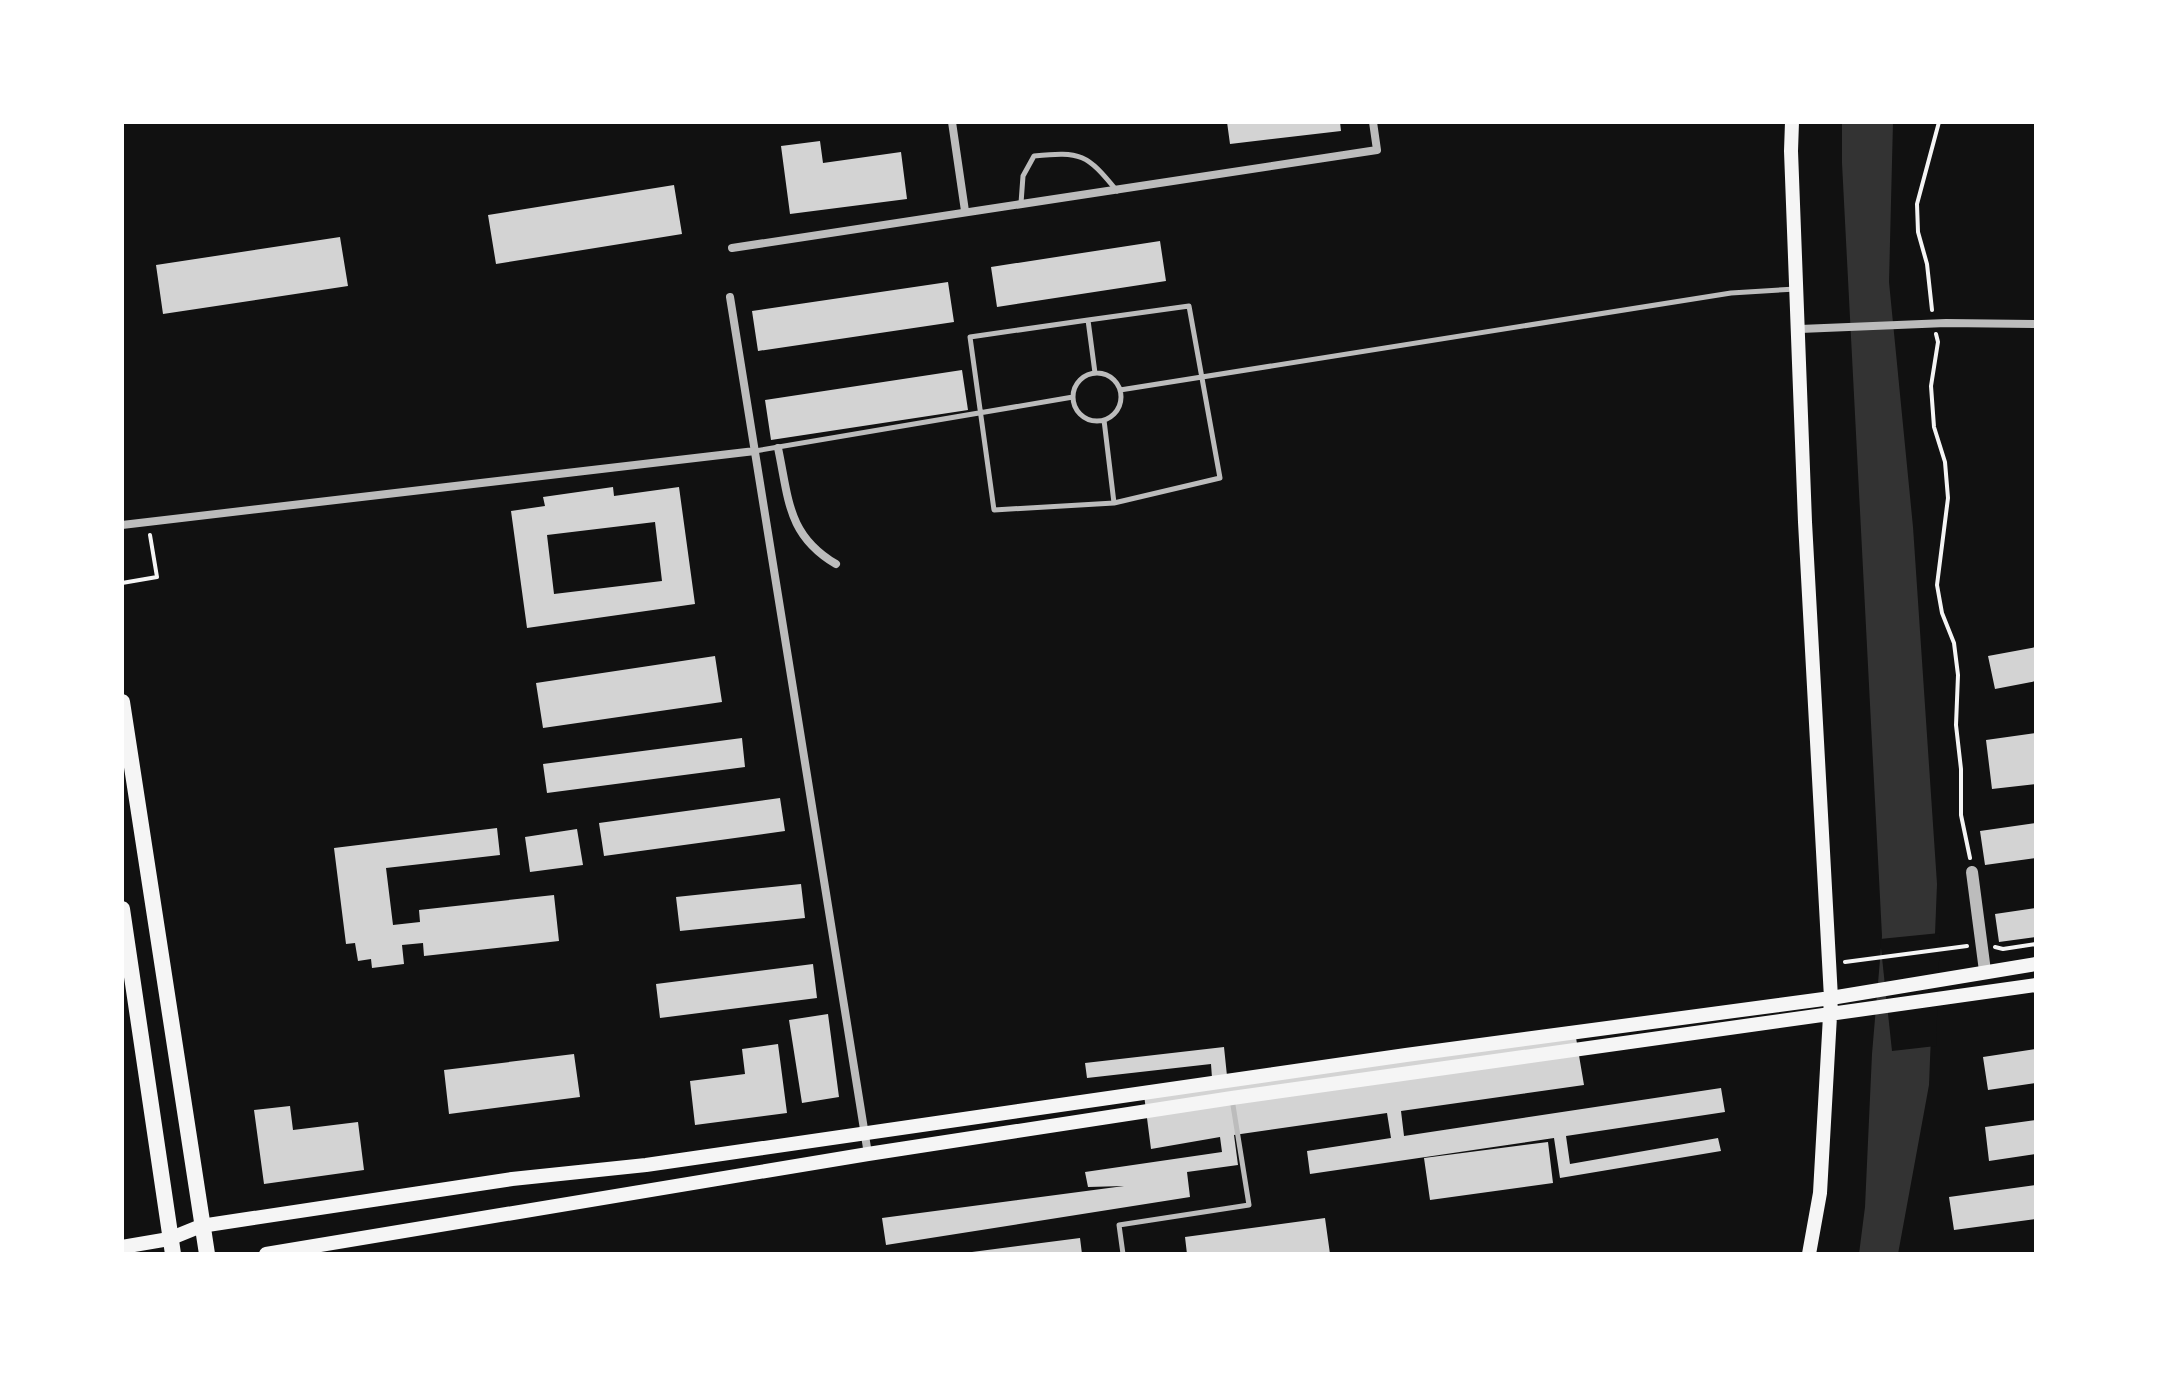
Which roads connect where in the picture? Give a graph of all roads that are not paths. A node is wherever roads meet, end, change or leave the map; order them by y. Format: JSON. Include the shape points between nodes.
{"nodes":[{"id":1,"x":952,"y":122,"type":"edge"},
{"id":2,"x":1373,"y":122,"type":"edge"},
{"id":3,"x":1792,"y":122,"type":"edge"},
{"id":4,"x":1118,"y":192,"type":"junction"},
{"id":5,"x":1021,"y":203,"type":"junction"},
{"id":6,"x":965,"y":211,"type":"junction"},
{"id":7,"x":732,"y":248,"type":"dead end"},
{"id":8,"x":1798,"y":289,"type":"junction"},
{"id":9,"x":730,"y":297,"type":"dead end"},
{"id":10,"x":1088,"y":320,"type":"junction"},
{"id":11,"x":2036,"y":324,"type":"edge"},
{"id":12,"x":1800,"y":329,"type":"junction"},
{"id":13,"x":1095,"y":373,"type":"junction"},
{"id":14,"x":1202,"y":377,"type":"junction"},
{"id":15,"x":1120,"y":390,"type":"junction"},
{"id":16,"x":1073,"y":397,"type":"junction"},
{"id":17,"x":981,"y":413,"type":"junction"},
{"id":18,"x":1104,"y":420,"type":"junction"},
{"id":19,"x":778,"y":448,"type":"junction"},
{"id":20,"x":755,"y":451,"type":"junction"},
{"id":21,"x":1114,"y":503,"type":"junction"},
{"id":22,"x":122,"y":525,"type":"edge"},
{"id":23,"x":836,"y":564,"type":"dead end"},
{"id":24,"x":122,"y":702,"type":"edge"},
{"id":25,"x":1972,"y":872,"type":"road end"},
{"id":26,"x":122,"y":909,"type":"edge"},
{"id":27,"x":2036,"y":964,"type":"edge"},
{"id":28,"x":1985,"y":971,"type":"junction"},
{"id":29,"x":2036,"y":985,"type":"edge"},
{"id":30,"x":1831,"y":998,"type":"junction"},
{"id":31,"x":1830,"y":1015,"type":"junction"},
{"id":32,"x":1232,"y":1098,"type":"junction"},
{"id":33,"x":864,"y":1133,"type":"junction"},
{"id":34,"x":868,"y":1154,"type":"junction"},
{"id":35,"x":201,"y":1226,"type":"junction"},
{"id":36,"x":171,"y":1246,"type":"edge"},
{"id":37,"x":122,"y":1247,"type":"edge"},
{"id":38,"x":207,"y":1254,"type":"edge"},
{"id":39,"x":266,"y":1254,"type":"edge"},
{"id":40,"x":1123,"y":1254,"type":"edge"},
{"id":41,"x":1809,"y":1254,"type":"edge"}],
"edges":[{"from":1,"to":6,"type":"street"},
{"from":2,"to":4,"type":"street","via":[[1377,150]]},
{"from":3,"to":8,"type":"main road"},
{"from":4,"to":5,"type":"street"},
{"from":4,"to":5,"type":"lane","via":[[1094,164],[1067,152],[1034,156],[1023,176]]},
{"from":5,"to":6,"type":"street"},
{"from":6,"to":7,"type":"street"},
{"from":8,"to":12,"type":"main road"},
{"from":8,"to":14,"type":"lane","via":[[1731,293]]},
{"from":9,"to":20,"type":"street"},
{"from":10,"to":13,"type":"lane"},
{"from":10,"to":14,"type":"lane","via":[[1189,306]]},
{"from":10,"to":17,"type":"lane","via":[[970,337]]},
{"from":11,"to":12,"type":"street"},
{"from":12,"to":30,"type":"main road"},
{"from":13,"to":15,"type":"lane","via":[[1111,376]]},
{"from":13,"to":16,"type":"lane","via":[[1081,378]]},
{"from":14,"to":15,"type":"lane"},
{"from":14,"to":21,"type":"lane","via":[[1220,478]]},
{"from":15,"to":18,"type":"lane","via":[[1117,411]]},
{"from":16,"to":17,"type":"lane"},
{"from":16,"to":18,"type":"lane","via":[[1083,417]]},
{"from":17,"to":19,"type":"lane"},
{"from":17,"to":21,"type":"lane","via":[[994,510]]},
{"from":18,"to":21,"type":"lane"},
{"from":19,"to":20,"type":"lane"},
{"from":19,"to":23,"type":"street","via":[[795,526],[808,544]]},
{"from":20,"to":22,"type":"street"},
{"from":20,"to":33,"type":"street"},
{"from":24,"to":35,"type":"main road"},
{"from":25,"to":28,"type":"street"},
{"from":26,"to":36,"type":"main road"},
{"from":27,"to":28,"type":"main road"},
{"from":28,"to":30,"type":"main road"},
{"from":29,"to":31,"type":"main road"},
{"from":30,"to":31,"type":"main road"},
{"from":30,"to":33,"type":"main road"},
{"from":31,"to":32,"type":"main road"},
{"from":31,"to":41,"type":"main road","via":[[1820,1193]]},
{"from":32,"to":34,"type":"main road"},
{"from":32,"to":40,"type":"lane","via":[[1249,1205],[1119,1225]]},
{"from":33,"to":34,"type":"street"},
{"from":33,"to":35,"type":"main road"},
{"from":34,"to":39,"type":"main road"},
{"from":35,"to":36,"type":"main road"},
{"from":35,"to":38,"type":"main road"},
{"from":36,"to":37,"type":"main road"}]}
